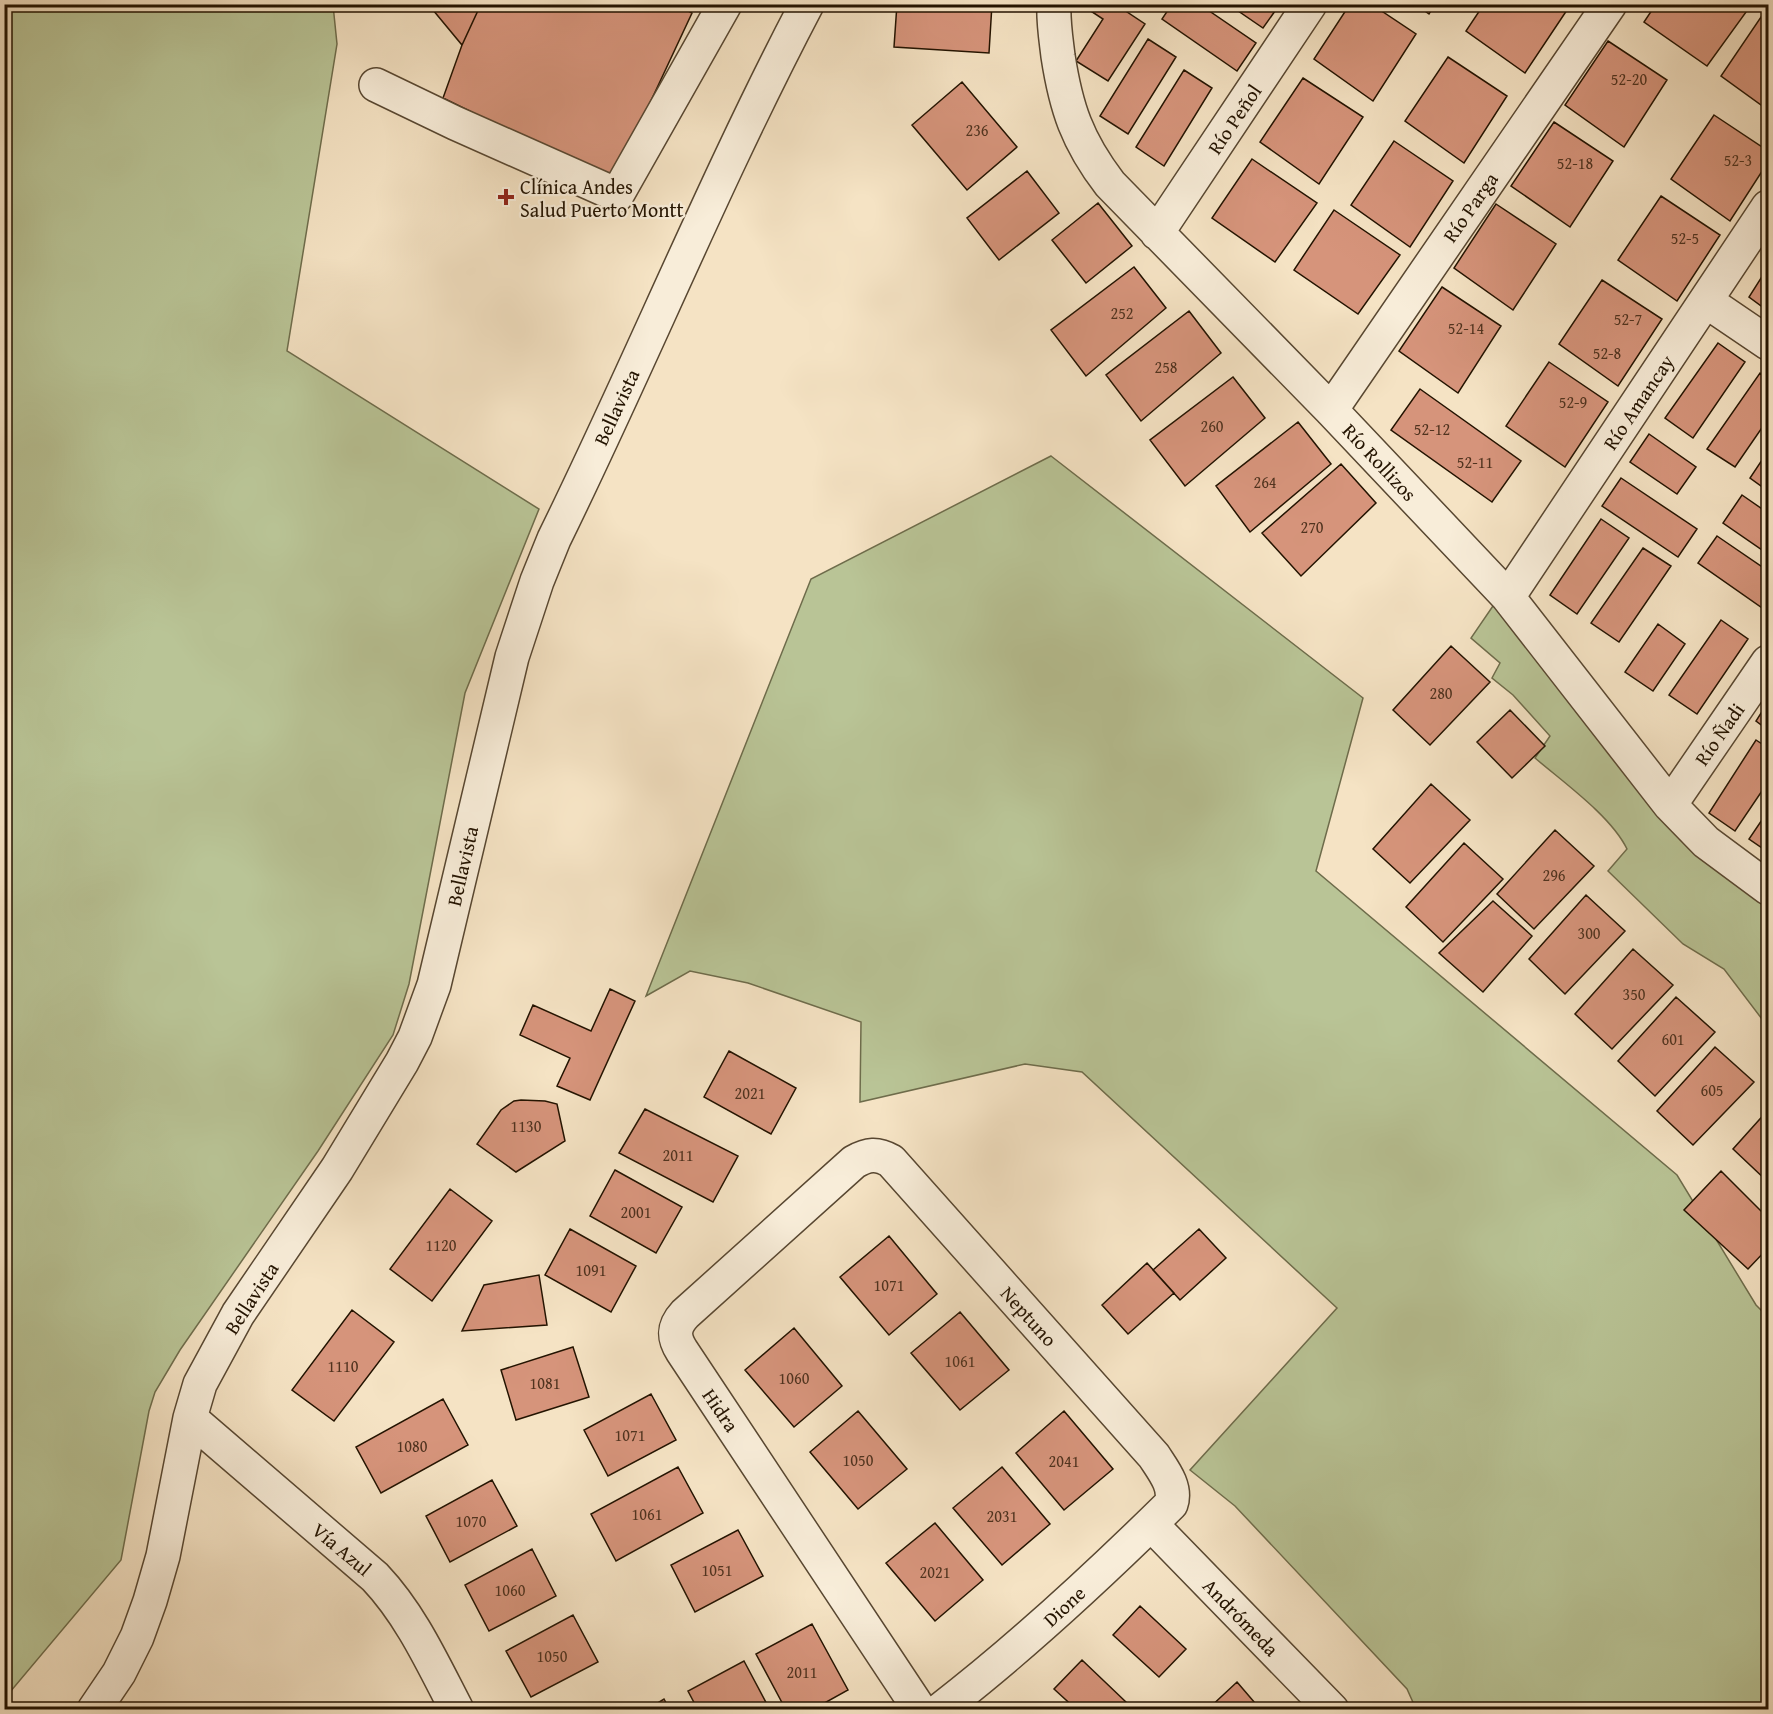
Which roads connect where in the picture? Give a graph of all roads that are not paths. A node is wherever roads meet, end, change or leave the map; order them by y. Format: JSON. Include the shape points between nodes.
{"nodes":[{"id":1,"x":725,"y":4,"type":"edge"},
{"id":2,"x":807,"y":4,"type":"edge"},
{"id":3,"x":1054,"y":4,"type":"edge"},
{"id":4,"x":1310,"y":4,"type":"edge"},
{"id":5,"x":1610,"y":4,"type":"edge"},
{"id":6,"x":376,"y":85,"type":"dead end"},
{"id":7,"x":1768,"y":207,"type":"edge"},
{"id":8,"x":1157,"y":233,"type":"junction"},
{"id":9,"x":1706,"y":301,"type":"junction"},
{"id":10,"x":1768,"y":343,"type":"edge"},
{"id":11,"x":1331,"y":410,"type":"junction"},
{"id":12,"x":1508,"y":597,"type":"junction"},
{"id":13,"x":1768,"y":662,"type":"edge"},
{"id":14,"x":1670,"y":805,"type":"junction"},
{"id":15,"x":1768,"y":888,"type":"edge"},
{"id":16,"x":871,"y":1155,"type":"joint"},
{"id":17,"x":190,"y":1418,"type":"junction"},
{"id":18,"x":1173,"y":1491,"type":"joint"},
{"id":19,"x":1151,"y":1524,"type":"junction"},
{"id":20,"x":94,"y":1710,"type":"edge"},
{"id":21,"x":457,"y":1710,"type":"edge"},
{"id":22,"x":920,"y":1710,"type":"edge"},
{"id":23,"x":939,"y":1710,"type":"edge"},
{"id":24,"x":1332,"y":1710,"type":"edge"}],
"edges":[{"from":1,"to":6,"type":"street","via":[[617,195]]},
{"from":2,"to":17,"type":"street","name":"Bellavista","via":[[724,174],[537,581],[512,657],[434,985],[415,1037],[337,1168],[238,1314],[200,1384]]},
{"from":3,"to":8,"type":"street","name":"Río Rollizos","via":[[1061,75],[1077,132],[1110,184]]},
{"from":4,"to":8,"type":"street","name":"Río Peñol"},
{"from":5,"to":11,"type":"street","name":"Río Parga"},
{"from":7,"to":9,"type":"street","name":"Río Amancay"},
{"from":8,"to":11,"type":"street","name":"Río Rollizos"},
{"from":9,"to":10,"type":"street"},
{"from":9,"to":12,"type":"street","name":"Río Amancay"},
{"from":11,"to":12,"type":"street","name":"Río Rollizos"},
{"from":12,"to":14,"type":"street","name":"Río Rollizos"},
{"from":13,"to":14,"type":"street","name":"Río Ñadi"},
{"from":14,"to":15,"type":"street","name":"Río Rollizos","via":[[1706,842]]},
{"from":16,"to":18,"type":"street","name":"Neptuno","via":[[891,1161],[1154,1456]]},
{"from":16,"to":22,"type":"street","name":"Hidra","via":[[854,1162],[685,1314],[677,1322],[675,1332],[676,1343]]},
{"from":17,"to":20,"type":"street","name":"Bellavista","via":[[163,1556],[150,1601],[137,1637]]},
{"from":17,"to":21,"type":"street","name":"Vía Azul","via":[[393,1595]]},
{"from":18,"to":19,"type":"street","name":"Dione","via":[[1171,1504]]},
{"from":19,"to":23,"type":"street","name":"Dione","via":[[1039,1629]]},
{"from":19,"to":24,"type":"street","name":"Andrómeda"}]}
